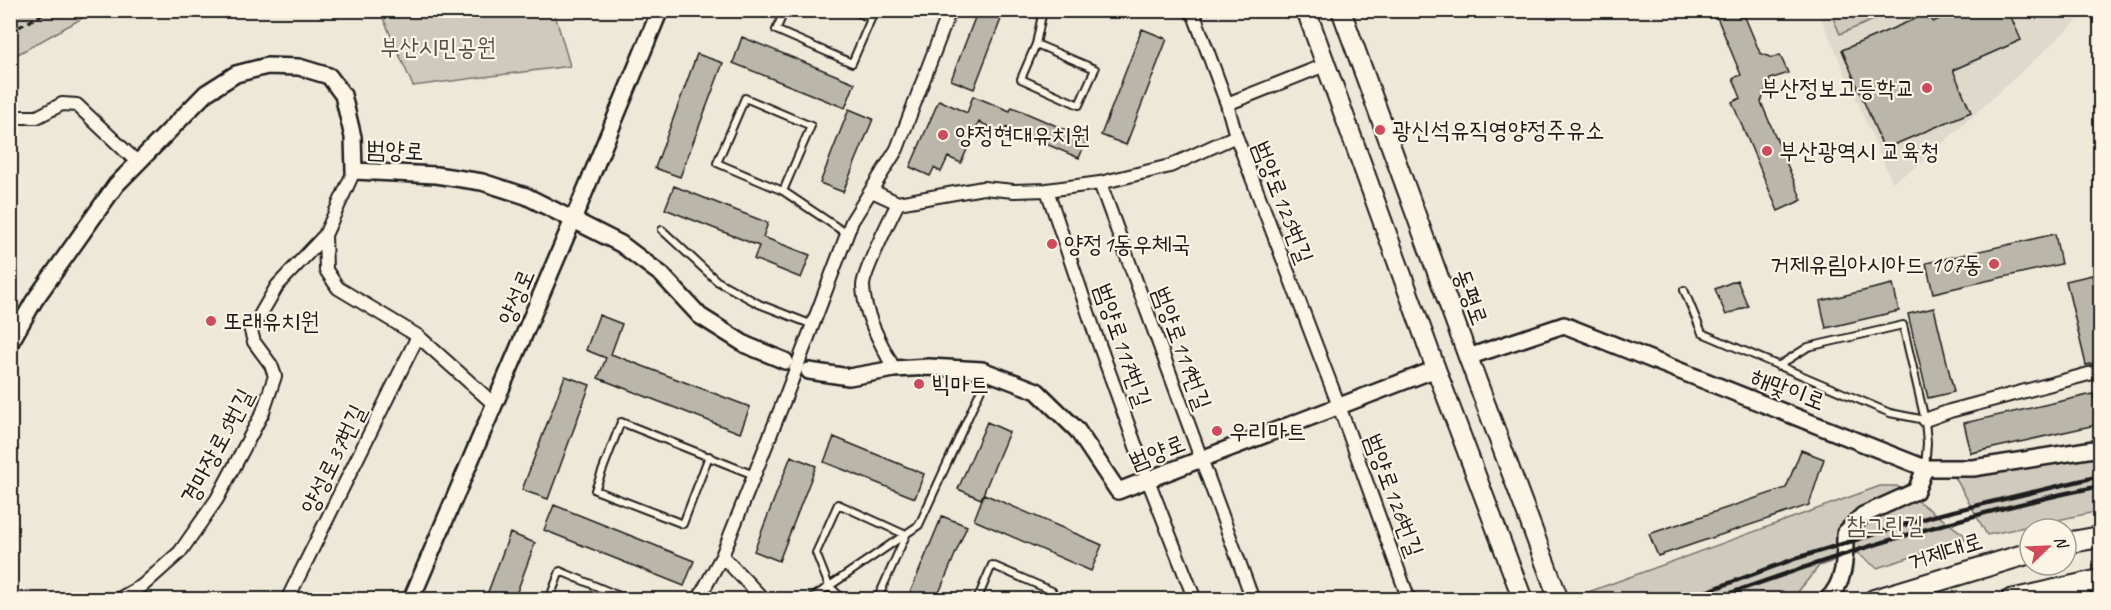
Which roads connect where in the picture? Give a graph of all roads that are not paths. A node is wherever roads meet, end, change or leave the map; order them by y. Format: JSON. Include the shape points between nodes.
{"nodes":[{"id":1,"x":660,"y":10,"type":"edge"},
{"id":2,"x":785,"y":10,"type":"edge"},
{"id":3,"x":853,"y":10,"type":"edge"},
{"id":4,"x":950,"y":10,"type":"edge"},
{"id":5,"x":1043,"y":10,"type":"edge"},
{"id":6,"x":1306,"y":10,"type":"edge"},
{"id":7,"x":1341,"y":10,"type":"edge"},
{"id":8,"x":1193,"y":11,"type":"edge"},
{"id":9,"x":1036,"y":44,"type":"junction"},
{"id":10,"x":1325,"y":65,"type":"junction"},
{"id":11,"x":1227,"y":104,"type":"junction"},
{"id":12,"x":10,"y":117,"type":"edge"},
{"id":13,"x":1236,"y":136,"type":"junction"},
{"id":14,"x":137,"y":162,"type":"junction"},
{"id":15,"x":354,"y":171,"type":"junction"},
{"id":16,"x":1100,"y":183,"type":"junction"},
{"id":17,"x":1047,"y":190,"type":"junction"},
{"id":18,"x":783,"y":191,"type":"junction"},
{"id":19,"x":872,"y":191,"type":"junction"},
{"id":20,"x":898,"y":203,"type":"junction"},
{"id":21,"x":573,"y":220,"type":"junction"},
{"id":22,"x":662,"y":230,"type":"dead end"},
{"id":23,"x":847,"y":234,"type":"junction"},
{"id":24,"x":325,"y":235,"type":"junction"},
{"id":25,"x":1684,"y":290,"type":"dead end"},
{"id":26,"x":813,"y":325,"type":"junction"},
{"id":27,"x":418,"y":336,"type":"junction"},
{"id":28,"x":10,"y":343,"type":"edge"},
{"id":29,"x":1468,"y":357,"type":"junction"},
{"id":30,"x":785,"y":361,"type":"dead end"},
{"id":31,"x":1778,"y":366,"type":"junction"},
{"id":32,"x":894,"y":369,"type":"junction"},
{"id":33,"x":1436,"y":369,"type":"junction"},
{"id":34,"x":809,"y":371,"type":"dead end"},
{"id":35,"x":2100,"y":371,"type":"edge"},
{"id":36,"x":989,"y":373,"type":"junction"},
{"id":37,"x":495,"y":405,"type":"junction"},
{"id":38,"x":1338,"y":406,"type":"junction"},
{"id":39,"x":1925,"y":420,"type":"junction"},
{"id":40,"x":2100,"y":448,"type":"edge"},
{"id":41,"x":709,"y":456,"type":"junction"},
{"id":42,"x":1200,"y":460,"type":"junction"},
{"id":43,"x":1925,"y":468,"type":"junction"},
{"id":44,"x":754,"y":475,"type":"junction"},
{"id":45,"x":1148,"y":480,"type":"junction"},
{"id":46,"x":906,"y":535,"type":"junction"},
{"id":47,"x":2100,"y":537,"type":"edge"},
{"id":48,"x":2078,"y":541,"type":"edge"},
{"id":49,"x":722,"y":556,"type":"junction"},
{"id":50,"x":2018,"y":557,"type":"edge"},
{"id":51,"x":2100,"y":580,"type":"edge"},
{"id":52,"x":829,"y":586,"type":"junction"},
{"id":53,"x":117,"y":600,"type":"edge"},
{"id":54,"x":287,"y":600,"type":"edge"},
{"id":55,"x":411,"y":600,"type":"edge"},
{"id":56,"x":549,"y":600,"type":"edge"},
{"id":57,"x":629,"y":600,"type":"edge"},
{"id":58,"x":698,"y":600,"type":"edge"},
{"id":59,"x":764,"y":600,"type":"edge"},
{"id":60,"x":809,"y":600,"type":"edge"},
{"id":61,"x":844,"y":600,"type":"edge"},
{"id":62,"x":877,"y":600,"type":"edge"},
{"id":63,"x":977,"y":600,"type":"edge"},
{"id":64,"x":1049,"y":600,"type":"edge"},
{"id":65,"x":1195,"y":600,"type":"edge"},
{"id":66,"x":1252,"y":600,"type":"edge"},
{"id":67,"x":1409,"y":600,"type":"edge"},
{"id":68,"x":1523,"y":600,"type":"edge"},
{"id":69,"x":1559,"y":600,"type":"edge"},
{"id":70,"x":1827,"y":600,"type":"edge"},
{"id":71,"x":1874,"y":600,"type":"edge"},
{"id":72,"x":2011,"y":600,"type":"edge"}],
"edges":[{"from":1,"to":21,"type":"street","name":"양성로"},
{"from":2,"to":3,"type":"lane","via":[[776,30],[852,63],[872,18]]},
{"from":4,"to":19,"type":"street","via":[[897,149]]},
{"from":5,"to":9,"type":"lane"},
{"from":6,"to":10,"type":"main road"},
{"from":7,"to":29,"type":"main road","name":"동평로"},
{"from":8,"to":11,"type":"street","name":"범양로125번길"},
{"from":9,"to":9,"type":"lane","via":[[1021,80],[1079,105],[1095,69]]},
{"from":10,"to":11,"type":"street"},
{"from":10,"to":33,"type":"main road"},
{"from":11,"to":13,"type":"street","name":"범양로125번길"},
{"from":12,"to":14,"type":"street","via":[[37,117],[62,104],[77,105]]},
{"from":13,"to":16,"type":"street","via":[[1170,166]]},
{"from":13,"to":38,"type":"street","name":"범양로125번길"},
{"from":14,"to":15,"type":"street","name":"범양로","via":[[206,93],[236,74],[267,66],[299,67],[329,76],[343,95],[353,137]]},
{"from":14,"to":28,"type":"street","name":"범양로","via":[[116,185]]},
{"from":15,"to":21,"type":"street","name":"범양로","via":[[483,182],[526,196]]},
{"from":15,"to":24,"type":"street"},
{"from":16,"to":17,"type":"street"},
{"from":16,"to":42,"type":"street","name":"범양로119번길"},
{"from":17,"to":20,"type":"street","via":[[983,188]]},
{"from":17,"to":45,"type":"street","name":"범양로117번길"},
{"from":18,"to":18,"type":"lane","via":[[811,126],[745,98],[717,163]]},
{"from":18,"to":23,"type":"lane"},
{"from":19,"to":20,"type":"street"},
{"from":19,"to":23,"type":"street"},
{"from":20,"to":32,"type":"street","via":[[863,284],[871,324]]},
{"from":21,"to":30,"type":"street","name":"범양로","via":[[629,250],[662,275],[700,316],[746,345]]},
{"from":21,"to":37,"type":"street","name":"양성로"},
{"from":22,"to":26,"type":"lane","via":[[717,281],[759,304]]},
{"from":23,"to":26,"type":"street"},
{"from":24,"to":27,"type":"street","via":[[326,270],[338,288]]},
{"from":24,"to":53,"type":"street","name":"경마장로5번길","via":[[277,286],[251,332],[275,376],[263,412],[217,499],[180,552],[142,586]]},
{"from":25,"to":31,"type":"lane","via":[[1702,333]]},
{"from":26,"to":44,"type":"street"},
{"from":27,"to":37,"type":"street"},
{"from":27,"to":54,"type":"street","name":"양성로37번길"},
{"from":29,"to":43,"type":"street","name":"해맞이로","via":[[1564,325]]},
{"from":29,"to":69,"type":"main road","name":"동평로"},
{"from":31,"to":39,"type":"lane","via":[[1890,413]]},
{"from":31,"to":39,"type":"lane","via":[[1808,347],[1902,325]]},
{"from":32,"to":34,"type":"street","name":"범양로","via":[[849,376]]},
{"from":32,"to":36,"type":"street","name":"범양로","via":[[929,367]]},
{"from":33,"to":38,"type":"street","name":"범양로"},
{"from":33,"to":68,"type":"main road"},
{"from":35,"to":39,"type":"street"},
{"from":36,"to":45,"type":"street","name":"범양로","via":[[1036,391],[1077,430],[1119,491]]},
{"from":36,"to":46,"type":"lane","via":[[919,525]]},
{"from":37,"to":55,"type":"street","name":"양성로"},
{"from":38,"to":42,"type":"street","name":"범양로"},
{"from":38,"to":67,"type":"street","name":"범양로126번길"},
{"from":39,"to":43,"type":"lane"},
{"from":40,"to":43,"type":"street","name":"해맞이로","via":[[1973,468]]},
{"from":41,"to":41,"type":"lane","via":[[621,422],[595,490],[683,524]]},
{"from":41,"to":44,"type":"lane"},
{"from":42,"to":45,"type":"street","name":"범양로"},
{"from":42,"to":66,"type":"street","name":"범양로119번길"},
{"from":43,"to":70,"type":"street","via":[[1916,490],[1863,515],[1845,533],[1845,566]]},
{"from":44,"to":49,"type":"street"},
{"from":45,"to":65,"type":"street","name":"범양로117번길"},
{"from":46,"to":52,"type":"lane"},
{"from":46,"to":52,"type":"lane","via":[[838,504],[816,553]]},
{"from":46,"to":62,"type":"lane"},
{"from":47,"to":48,"type":"main road"},
{"from":49,"to":58,"type":"street"},
{"from":49,"to":59,"type":"street"},
{"from":50,"to":71,"type":"main road","name":"거제대로"},
{"from":51,"to":72,"type":"main road"},
{"from":52,"to":60,"type":"lane"},
{"from":52,"to":61,"type":"lane"},
{"from":56,"to":57,"type":"lane","via":[[560,571]]},
{"from":63,"to":64,"type":"lane","via":[[992,565],[1052,591]]}]}
